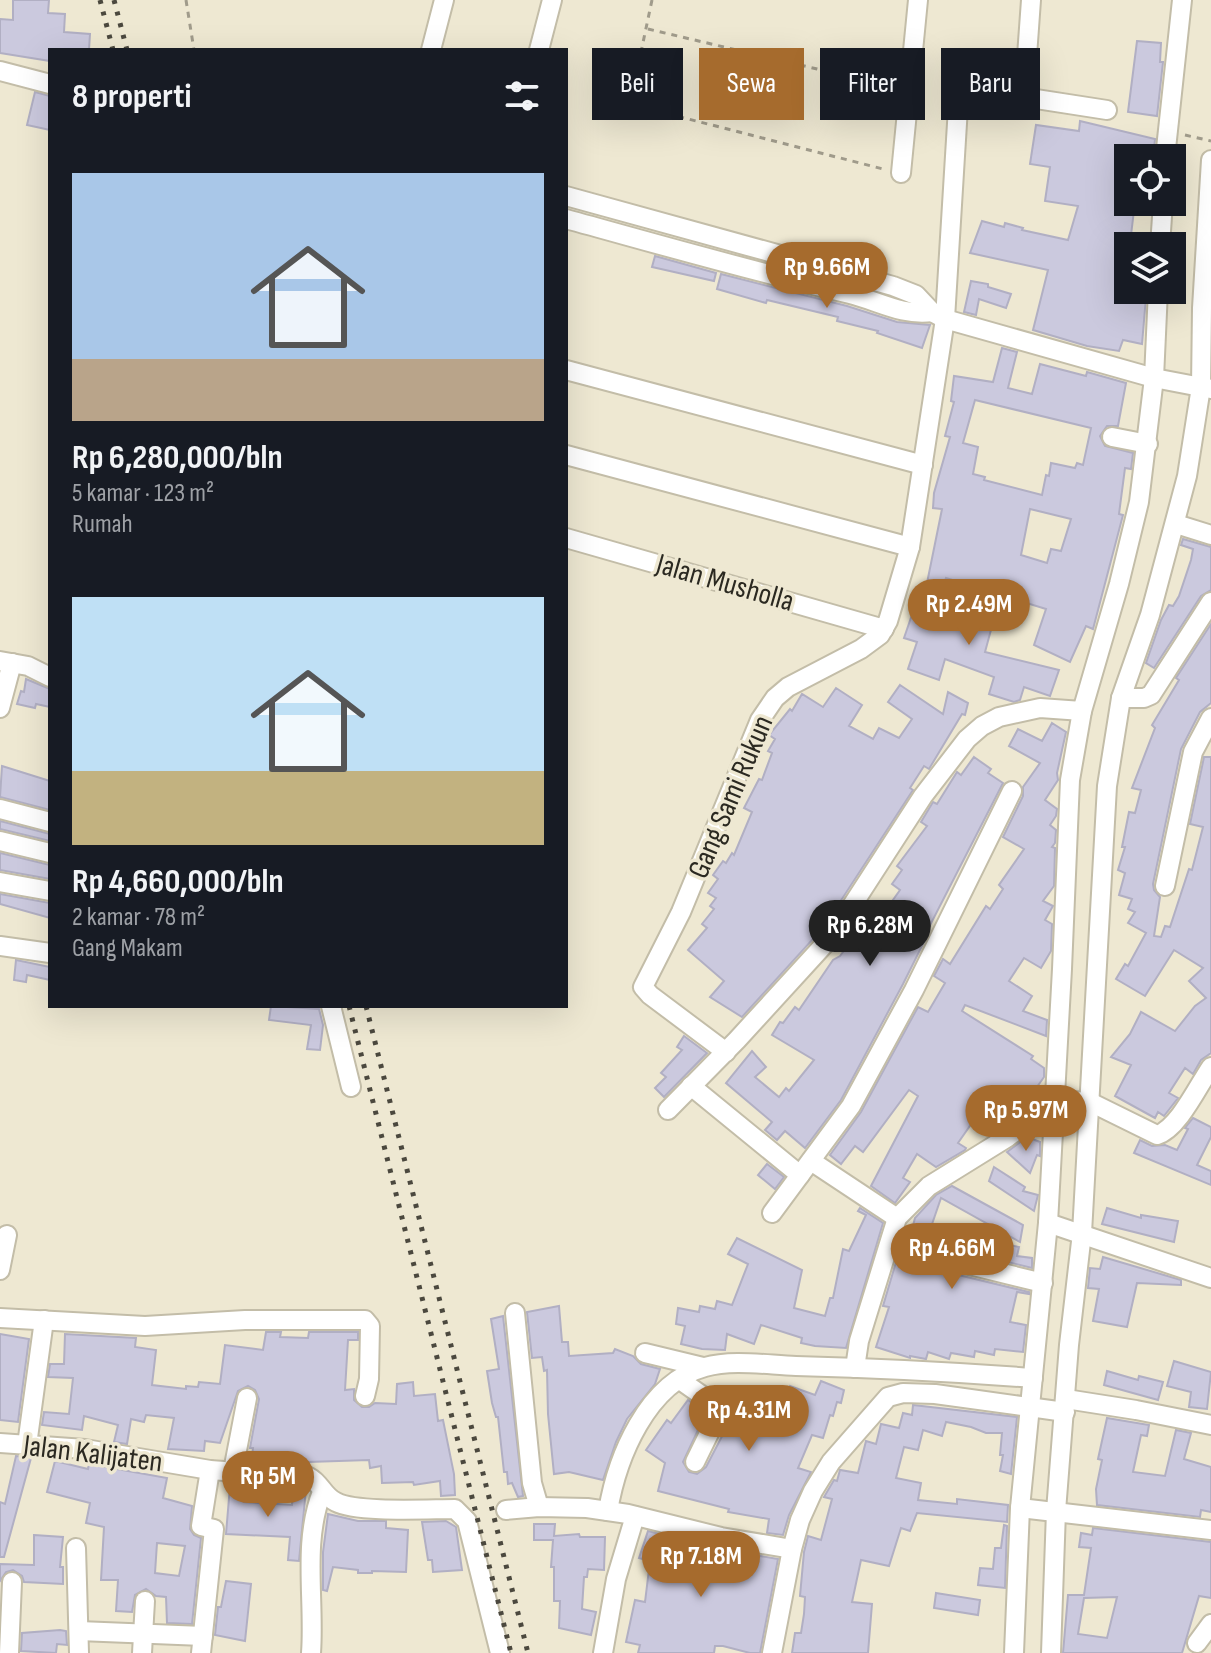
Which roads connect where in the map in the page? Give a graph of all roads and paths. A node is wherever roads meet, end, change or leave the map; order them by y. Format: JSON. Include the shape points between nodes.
{"nodes":[{"id":1,"x":186,"y":0,"type":"edge"},
{"id":2,"x":444,"y":0,"type":"edge"},
{"id":3,"x":552,"y":0,"type":"edge"},
{"id":4,"x":652,"y":0,"type":"edge"},
{"id":5,"x":918,"y":0,"type":"edge"},
{"id":6,"x":1031,"y":0,"type":"edge"},
{"id":7,"x":1182,"y":0,"type":"edge"},
{"id":8,"x":646,"y":28,"type":"junction"},
{"id":9,"x":194,"y":48,"type":"edge"},
{"id":10,"x":432,"y":48,"type":"edge"},
{"id":11,"x":540,"y":48,"type":"edge"},
{"id":12,"x":913,"y":48,"type":"edge"},
{"id":13,"x":1028,"y":48,"type":"edge"},
{"id":14,"x":820,"y":69,"type":"edge"},
{"id":15,"x":0,"y":71,"type":"edge"},
{"id":16,"x":48,"y":83,"type":"edge"},
{"id":17,"x":1040,"y":100,"type":"edge"},
{"id":18,"x":1107,"y":110,"type":"dead end"},
{"id":19,"x":906,"y":120,"type":"edge"},
{"id":20,"x":957,"y":120,"type":"edge"},
{"id":21,"x":1179,"y":134,"type":"dead end"},
{"id":22,"x":1211,"y":141,"type":"edge"},
{"id":23,"x":1167,"y":144,"type":"edge"},
{"id":24,"x":1211,"y":160,"type":"edge"},
{"id":25,"x":901,"y":173,"type":"joint"},
{"id":26,"x":568,"y":197,"type":"edge"},
{"id":27,"x":620,"y":212,"type":"junction"},
{"id":28,"x":568,"y":220,"type":"edge"},
{"id":29,"x":616,"y":233,"type":"junction"},
{"id":30,"x":771,"y":253,"type":"junction"},
{"id":31,"x":767,"y":276,"type":"junction"},
{"id":32,"x":1158,"y":304,"type":"edge"},
{"id":33,"x":939,"y":316,"type":"junction"},
{"id":34,"x":568,"y":371,"type":"edge"},
{"id":35,"x":1157,"y":378,"type":"junction"},
{"id":36,"x":1200,"y":387,"type":"edge"},
{"id":37,"x":1112,"y":437,"type":"dead end"},
{"id":38,"x":1148,"y":444,"type":"junction"},
{"id":39,"x":568,"y":456,"type":"edge"},
{"id":40,"x":923,"y":465,"type":"junction"},
{"id":41,"x":1176,"y":524,"type":"junction"},
{"id":42,"x":1211,"y":535,"type":"edge"},
{"id":43,"x":568,"y":539,"type":"edge"},
{"id":44,"x":910,"y":547,"type":"junction"},
{"id":45,"x":1211,"y":602,"type":"edge"},
{"id":46,"x":884,"y":629,"type":"junction"},
{"id":47,"x":6,"y":662,"type":"edge"},
{"id":48,"x":48,"y":676,"type":"edge"},
{"id":49,"x":1121,"y":698,"type":"junction"},
{"id":50,"x":0,"y":708,"type":"edge"},
{"id":51,"x":1082,"y":711,"type":"junction"},
{"id":52,"x":1211,"y":718,"type":"edge"},
{"id":53,"x":1012,"y":791,"type":"dead end"},
{"id":54,"x":0,"y":809,"type":"edge"},
{"id":55,"x":48,"y":821,"type":"edge"},
{"id":56,"x":0,"y":841,"type":"edge"},
{"id":57,"x":48,"y":853,"type":"edge"},
{"id":58,"x":1084,"y":872,"type":"junction"},
{"id":59,"x":0,"y":882,"type":"edge"},
{"id":60,"x":1165,"y":886,"type":"dead end"},
{"id":61,"x":48,"y":891,"type":"edge"},
{"id":62,"x":0,"y":946,"type":"edge"},
{"id":63,"x":48,"y":953,"type":"edge"},
{"id":64,"x":331,"y":1008,"type":"edge"},
{"id":65,"x":726,"y":1052,"type":"junction"},
{"id":66,"x":1211,"y":1067,"type":"edge"},
{"id":67,"x":691,"y":1086,"type":"junction"},
{"id":68,"x":351,"y":1087,"type":"dead end"},
{"id":69,"x":1074,"y":1101,"type":"junction"},
{"id":70,"x":668,"y":1110,"type":"dead end"},
{"id":71,"x":806,"y":1168,"type":"junction"},
{"id":72,"x":772,"y":1213,"type":"dead end"},
{"id":73,"x":897,"y":1218,"type":"junction"},
{"id":74,"x":1052,"y":1224,"type":"junction"},
{"id":75,"x":1079,"y":1232,"type":"junction"},
{"id":76,"x":7,"y":1235,"type":"dead end"},
{"id":77,"x":949,"y":1260,"type":"dead end"},
{"id":78,"x":0,"y":1270,"type":"edge"},
{"id":79,"x":1211,"y":1278,"type":"edge"},
{"id":80,"x":1043,"y":1283,"type":"junction"},
{"id":81,"x":515,"y":1313,"type":"dead end"},
{"id":82,"x":0,"y":1318,"type":"edge"},
{"id":83,"x":44,"y":1320,"type":"junction"},
{"id":84,"x":645,"y":1353,"type":"dead end"},
{"id":85,"x":703,"y":1367,"type":"junction"},
{"id":86,"x":855,"y":1368,"type":"junction"},
{"id":87,"x":1033,"y":1378,"type":"junction"},
{"id":88,"x":887,"y":1382,"type":"junction"},
{"id":89,"x":926,"y":1383,"type":"junction"},
{"id":90,"x":686,"y":1385,"type":"junction"},
{"id":91,"x":365,"y":1396,"type":"dead end"},
{"id":92,"x":247,"y":1398,"type":"dead end"},
{"id":93,"x":1051,"y":1408,"type":"junction"},
{"id":94,"x":1211,"y":1425,"type":"edge"},
{"id":95,"x":0,"y":1443,"type":"edge"},
{"id":96,"x":27,"y":1445,"type":"junction"},
{"id":97,"x":695,"y":1462,"type":"dead end"},
{"id":98,"x":210,"y":1470,"type":"junction"},
{"id":99,"x":233,"y":1471,"type":"junction"},
{"id":100,"x":322,"y":1492,"type":"junction"},
{"id":101,"x":536,"y":1495,"type":"junction"},
{"id":102,"x":619,"y":1508,"type":"junction"},
{"id":103,"x":1023,"y":1508,"type":"junction"},
{"id":104,"x":506,"y":1510,"type":"dead end"},
{"id":105,"x":1051,"y":1511,"type":"junction"},
{"id":106,"x":1211,"y":1530,"type":"edge"},
{"id":107,"x":796,"y":1535,"type":"junction"},
{"id":108,"x":76,"y":1548,"type":"dead end"},
{"id":109,"x":12,"y":1582,"type":"dead end"},
{"id":110,"x":145,"y":1601,"type":"dead end"},
{"id":111,"x":1211,"y":1624,"type":"edge"},
{"id":112,"x":5,"y":1629,"type":"edge"},
{"id":113,"x":79,"y":1631,"type":"junction"},
{"id":114,"x":1197,"y":1643,"type":"dead end"},
{"id":115,"x":143,"y":1644,"type":"edge"},
{"id":116,"x":202,"y":1645,"type":"edge"},
{"id":117,"x":9,"y":1653,"type":"edge"},
{"id":118,"x":79,"y":1653,"type":"edge"},
{"id":119,"x":311,"y":1653,"type":"edge"},
{"id":120,"x":500,"y":1653,"type":"edge"},
{"id":121,"x":603,"y":1653,"type":"edge"},
{"id":122,"x":772,"y":1653,"type":"edge"},
{"id":123,"x":1014,"y":1653,"type":"edge"},
{"id":124,"x":1051,"y":1653,"type":"edge"}],
"edges":[{"from":1,"to":9,"type":"path"},
{"from":2,"to":10,"type":"street"},
{"from":3,"to":11,"type":"street"},
{"from":4,"to":8,"type":"path"},
{"from":5,"to":12,"type":"street"},
{"from":6,"to":13,"type":"street"},
{"from":7,"to":23,"type":"street"},
{"from":8,"to":14,"type":"path"},
{"from":8,"to":25,"type":"path","via":[[630,104]]},
{"from":15,"to":16,"type":"street"},
{"from":17,"to":18,"type":"street"},
{"from":19,"to":25,"type":"street"},
{"from":20,"to":33,"type":"street"},
{"from":21,"to":22,"type":"path"},
{"from":24,"to":36,"type":"street"},
{"from":26,"to":27,"type":"street"},
{"from":27,"to":29,"type":"street"},
{"from":27,"to":30,"type":"street"},
{"from":28,"to":29,"type":"street"},
{"from":29,"to":31,"type":"street"},
{"from":30,"to":31,"type":"street"},
{"from":30,"to":33,"type":"street","via":[[909,292]]},
{"from":31,"to":33,"type":"street","via":[[907,313]]},
{"from":32,"to":35,"type":"street"},
{"from":33,"to":35,"type":"street"},
{"from":33,"to":40,"type":"street"},
{"from":34,"to":40,"type":"street"},
{"from":35,"to":36,"type":"street"},
{"from":35,"to":38,"type":"street"},
{"from":36,"to":41,"type":"street"},
{"from":37,"to":38,"type":"street"},
{"from":38,"to":51,"type":"street","via":[[1119,584]]},
{"from":39,"to":44,"type":"street"},
{"from":40,"to":44,"type":"street"},
{"from":41,"to":42,"type":"street"},
{"from":41,"to":49,"type":"street"},
{"from":43,"to":46,"type":"street","name":"Jalan Musholla"},
{"from":44,"to":46,"type":"street"},
{"from":45,"to":49,"type":"street","via":[[1151,695]]},
{"from":46,"to":65,"type":"street","name":"Gang Sami Rukun","via":[[861,649],[788,687],[760,720],[681,912],[643,987]]},
{"from":47,"to":48,"type":"street"},
{"from":47,"to":50,"type":"street"},
{"from":49,"to":58,"type":"street","via":[[1107,786]]},
{"from":51,"to":58,"type":"street","via":[[1070,780]]},
{"from":51,"to":65,"type":"street","via":[[1040,708],[999,717],[967,739],[923,796],[833,935]]},
{"from":52,"to":60,"type":"street","via":[[1193,752]]},
{"from":53,"to":71,"type":"street","via":[[858,1093]]},
{"from":54,"to":55,"type":"street"},
{"from":56,"to":57,"type":"street"},
{"from":58,"to":69,"type":"street"},
{"from":58,"to":69,"type":"street"},
{"from":59,"to":61,"type":"street"},
{"from":62,"to":63,"type":"street"},
{"from":64,"to":68,"type":"street"},
{"from":65,"to":67,"type":"street"},
{"from":66,"to":69,"type":"street","via":[[1173,1126],[1162,1134]]},
{"from":67,"to":70,"type":"street"},
{"from":67,"to":71,"type":"street"},
{"from":69,"to":73,"type":"street","via":[[929,1186]]},
{"from":69,"to":74,"type":"street"},
{"from":69,"to":75,"type":"street"},
{"from":71,"to":72,"type":"street"},
{"from":71,"to":73,"type":"street"},
{"from":73,"to":86,"type":"street"},
{"from":74,"to":75,"type":"street"},
{"from":74,"to":80,"type":"street"},
{"from":75,"to":79,"type":"street"},
{"from":75,"to":93,"type":"street","via":[[1069,1345]]},
{"from":76,"to":78,"type":"street"},
{"from":77,"to":80,"type":"street"},
{"from":80,"to":87,"type":"street"},
{"from":81,"to":101,"type":"street"},
{"from":82,"to":83,"type":"street"},
{"from":83,"to":91,"type":"street","via":[[145,1326],[365,1320],[370,1326]]},
{"from":83,"to":96,"type":"street"},
{"from":84,"to":85,"type":"street"},
{"from":85,"to":86,"type":"street"},
{"from":85,"to":90,"type":"street"},
{"from":86,"to":88,"type":"street"},
{"from":87,"to":89,"type":"street"},
{"from":87,"to":93,"type":"street"},
{"from":88,"to":89,"type":"street"},
{"from":88,"to":89,"type":"street","via":[[903,1393]]},
{"from":88,"to":107,"type":"street","via":[[813,1491]]},
{"from":89,"to":93,"type":"street"},
{"from":90,"to":97,"type":"street","via":[[720,1411]]},
{"from":90,"to":102,"type":"street","via":[[658,1396],[633,1431]]},
{"from":92,"to":99,"type":"street"},
{"from":93,"to":94,"type":"street"},
{"from":93,"to":103,"type":"street"},
{"from":93,"to":105,"type":"street"},
{"from":95,"to":96,"type":"street","name":"Jalan Kalijaten"},
{"from":96,"to":98,"type":"street","name":"Jalan Kalijaten"},
{"from":98,"to":99,"type":"street","name":"Jalan Kalijaten"},
{"from":98,"to":116,"type":"street","via":[[201,1526],[214,1529]]},
{"from":99,"to":100,"type":"street","name":"Jalan Kalijaten","via":[[309,1477]]},
{"from":100,"to":119,"type":"street","via":[[312,1537]]},
{"from":100,"to":120,"type":"street","name":"Jalan Kalijaten","via":[[356,1508],[455,1509],[467,1521]]},
{"from":101,"to":102,"type":"street"},
{"from":101,"to":104,"type":"street"},
{"from":102,"to":107,"type":"street","via":[[721,1537]]},
{"from":102,"to":121,"type":"street","via":[[616,1579]]},
{"from":103,"to":105,"type":"street"},
{"from":103,"to":123,"type":"street"},
{"from":105,"to":106,"type":"street"},
{"from":105,"to":124,"type":"street"},
{"from":107,"to":122,"type":"street"},
{"from":108,"to":113,"type":"street"},
{"from":109,"to":112,"type":"street"},
{"from":110,"to":115,"type":"street"},
{"from":111,"to":114,"type":"street"},
{"from":112,"to":117,"type":"street"},
{"from":113,"to":115,"type":"street"},
{"from":113,"to":118,"type":"street"},
{"from":115,"to":116,"type":"street"}]}
